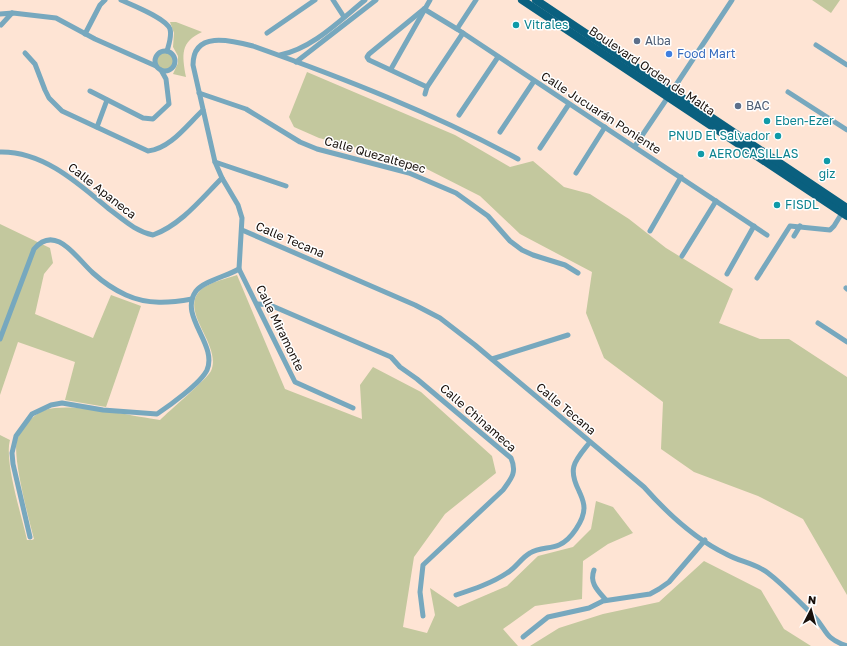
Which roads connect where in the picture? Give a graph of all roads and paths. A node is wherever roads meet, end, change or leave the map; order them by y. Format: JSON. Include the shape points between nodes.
{"nodes":[{"id":1,"x":105,"y":0,"type":"edge"},
{"id":2,"x":121,"y":0,"type":"edge"},
{"id":3,"x":315,"y":0,"type":"edge"},
{"id":4,"x":333,"y":0,"type":"edge"},
{"id":5,"x":365,"y":0,"type":"edge"},
{"id":6,"x":376,"y":0,"type":"edge"},
{"id":7,"x":430,"y":0,"type":"edge"},
{"id":8,"x":476,"y":0,"type":"edge"},
{"id":9,"x":522,"y":0,"type":"edge"},
{"id":10,"x":536,"y":0,"type":"edge"},
{"id":11,"x":732,"y":0,"type":"edge"},
{"id":12,"x":424,"y":9,"type":"junction"},
{"id":13,"x":13,"y":13,"type":"junction"},
{"id":14,"x":0,"y":14,"type":"edge"},
{"id":15,"x":344,"y":17,"type":"junction"},
{"id":16,"x":0,"y":24,"type":"edge"},
{"id":17,"x":457,"y":28,"type":"junction"},
{"id":18,"x":0,"y":31,"type":"edge"},
{"id":19,"x":267,"y":33,"type":"dead end"},
{"id":20,"x":463,"y":33,"type":"junction"},
{"id":21,"x":85,"y":34,"type":"junction"},
{"id":22,"x":816,"y":45,"type":"dead end"},
{"id":23,"x":167,"y":51,"type":"junction"},
{"id":24,"x":25,"y":53,"type":"dead end"},
{"id":25,"x":157,"y":54,"type":"junction"},
{"id":26,"x":279,"y":56,"type":"junction"},
{"id":27,"x":498,"y":57,"type":"junction"},
{"id":28,"x":145,"y":62,"type":"junction"},
{"id":29,"x":296,"y":62,"type":"junction"},
{"id":30,"x":847,"y":65,"type":"edge"},
{"id":31,"x":156,"y":66,"type":"junction"},
{"id":32,"x":173,"y":67,"type":"junction"},
{"id":33,"x":391,"y":69,"type":"junction"},
{"id":34,"x":161,"y":70,"type":"junction"},
{"id":35,"x":166,"y":79,"type":"junction"},
{"id":36,"x":534,"y":81,"type":"junction"},
{"id":37,"x":428,"y":87,"type":"junction"},
{"id":38,"x":90,"y":91,"type":"dead end"},
{"id":39,"x":788,"y":92,"type":"dead end"},
{"id":40,"x":199,"y":93,"type":"junction"},
{"id":41,"x":425,"y":94,"type":"dead end"},
{"id":42,"x":670,"y":94,"type":"junction"},
{"id":43,"x":106,"y":100,"type":"junction"},
{"id":44,"x":569,"y":104,"type":"junction"},
{"id":45,"x":203,"y":110,"type":"junction"},
{"id":46,"x":459,"y":115,"type":"dead end"},
{"id":47,"x":97,"y":127,"type":"junction"},
{"id":48,"x":605,"y":127,"type":"junction"},
{"id":49,"x":847,"y":130,"type":"edge"},
{"id":50,"x":500,"y":132,"type":"dead end"},
{"id":51,"x":635,"y":146,"type":"junction"},
{"id":52,"x":540,"y":148,"type":"dead end"},
{"id":53,"x":0,"y":152,"type":"edge"},
{"id":54,"x":518,"y":159,"type":"dead end"},
{"id":55,"x":215,"y":162,"type":"junction"},
{"id":56,"x":576,"y":173,"type":"dead end"},
{"id":57,"x":681,"y":177,"type":"junction"},
{"id":58,"x":222,"y":178,"type":"junction"},
{"id":59,"x":286,"y":186,"type":"dead end"},
{"id":60,"x":716,"y":201,"type":"junction"},
{"id":61,"x":846,"y":210,"type":"edge"},
{"id":62,"x":754,"y":226,"type":"junction"},
{"id":63,"x":800,"y":226,"type":"junction"},
{"id":64,"x":242,"y":230,"type":"junction"},
{"id":65,"x":650,"y":231,"type":"dead end"},
{"id":66,"x":767,"y":235,"type":"dead end"},
{"id":67,"x":794,"y":236,"type":"dead end"},
{"id":68,"x":682,"y":256,"type":"dead end"},
{"id":69,"x":240,"y":270,"type":"junction"},
{"id":70,"x":578,"y":273,"type":"dead end"},
{"id":71,"x":727,"y":274,"type":"dead end"},
{"id":72,"x":757,"y":278,"type":"dead end"},
{"id":73,"x":192,"y":299,"type":"junction"},
{"id":74,"x":258,"y":304,"type":"junction"},
{"id":75,"x":818,"y":323,"type":"dead end"},
{"id":76,"x":568,"y":335,"type":"dead end"},
{"id":77,"x":0,"y":339,"type":"edge"},
{"id":78,"x":847,"y":342,"type":"edge"},
{"id":79,"x":492,"y":359,"type":"junction"},
{"id":80,"x":353,"y":408,"type":"dead end"},
{"id":81,"x":590,"y":442,"type":"junction"},
{"id":82,"x":30,"y":537,"type":"dead end"},
{"id":83,"x":704,"y":540,"type":"junction"},
{"id":84,"x":594,"y":570,"type":"dead end"},
{"id":85,"x":456,"y":595,"type":"dead end"},
{"id":86,"x":606,"y":600,"type":"junction"},
{"id":87,"x":423,"y":616,"type":"dead end"},
{"id":88,"x":523,"y":637,"type":"dead end"},
{"id":89,"x":847,"y":646,"type":"edge"}],
"edges":[{"from":1,"to":21,"type":"street"},
{"from":2,"to":23,"type":"street","via":[[168,25],[171,34]]},
{"from":3,"to":19,"type":"street"},
{"from":4,"to":15,"type":"street"},
{"from":5,"to":15,"type":"street"},
{"from":6,"to":29,"type":"street"},
{"from":7,"to":12,"type":"street"},
{"from":8,"to":17,"type":"street"},
{"from":9,"to":42,"type":"highway","name":"Boulevard Orden de Malta"},
{"from":10,"to":42,"type":"highway","name":"Boulevard Orden de Malta"},
{"from":11,"to":42,"type":"street"},
{"from":12,"to":17,"type":"street","name":"Calle Jucuarán Poniente"},
{"from":12,"to":33,"type":"street"},
{"from":12,"to":33,"type":"street","via":[[368,55],[369,60]]},
{"from":13,"to":14,"type":"street"},
{"from":13,"to":16,"type":"street"},
{"from":13,"to":21,"type":"street","via":[[56,18]]},
{"from":15,"to":26,"type":"street","via":[[304,47]]},
{"from":16,"to":18,"type":"street"},
{"from":17,"to":20,"type":"street","name":"Calle Jucuarán Poniente"},
{"from":20,"to":27,"type":"street","name":"Calle Jucuarán Poniente"},
{"from":20,"to":37,"type":"street"},
{"from":21,"to":28,"type":"street"},
{"from":22,"to":30,"type":"street"},
{"from":23,"to":25,"type":"street"},
{"from":23,"to":32,"type":"street","via":[[175,59]]},
{"from":24,"to":47,"type":"street","via":[[35,64],[45,90],[62,111]]},
{"from":25,"to":28,"type":"street","via":[[152,60]]},
{"from":25,"to":31,"type":"street"},
{"from":26,"to":29,"type":"street"},
{"from":26,"to":40,"type":"street","via":[[230,40],[205,43],[196,49],[193,56]]},
{"from":27,"to":36,"type":"street","name":"Calle Jucuarán Poniente"},
{"from":27,"to":46,"type":"street"},
{"from":28,"to":31,"type":"street"},
{"from":29,"to":54,"type":"street","via":[[465,131]]},
{"from":31,"to":34,"type":"street"},
{"from":32,"to":34,"type":"street"},
{"from":32,"to":35,"type":"street"},
{"from":33,"to":37,"type":"street"},
{"from":34,"to":35,"type":"street"},
{"from":35,"to":43,"type":"street","via":[[169,104],[152,119],[143,118]]},
{"from":36,"to":44,"type":"street","name":"Calle Jucuarán Poniente"},
{"from":36,"to":50,"type":"street"},
{"from":37,"to":41,"type":"street"},
{"from":38,"to":43,"type":"street"},
{"from":39,"to":49,"type":"street"},
{"from":40,"to":45,"type":"street"},
{"from":40,"to":70,"type":"street","name":"Calle Quezaltepec","via":[[246,109],[300,142],[317,149],[409,172],[456,193],[488,216],[510,242],[522,250],[565,265]]},
{"from":42,"to":51,"type":"street"},
{"from":42,"to":61,"type":"highway","name":"Boulevard Orden de Malta"},
{"from":43,"to":47,"type":"street"},
{"from":44,"to":48,"type":"street","name":"Calle Jucuarán Poniente"},
{"from":44,"to":52,"type":"street"},
{"from":45,"to":47,"type":"street","via":[[166,145],[157,150],[139,148]]},
{"from":45,"to":55,"type":"street"},
{"from":48,"to":51,"type":"street","name":"Calle Jucuarán Poniente"},
{"from":48,"to":56,"type":"street"},
{"from":51,"to":57,"type":"street","name":"Calle Jucuarán Poniente"},
{"from":53,"to":58,"type":"street","name":"Calle Apaneca","via":[[26,155],[49,165],[69,176],[134,229],[153,234],[169,227],[190,210]]},
{"from":55,"to":58,"type":"street"},
{"from":55,"to":59,"type":"street"},
{"from":57,"to":60,"type":"street","name":"Calle Jucuarán Poniente"},
{"from":57,"to":65,"type":"street"},
{"from":58,"to":64,"type":"street","via":[[238,205]]},
{"from":60,"to":62,"type":"street","name":"Calle Jucuarán Poniente"},
{"from":60,"to":68,"type":"street"},
{"from":61,"to":63,"type":"street","via":[[830,230]]},
{"from":62,"to":66,"type":"street","name":"Calle Jucuarán Poniente"},
{"from":62,"to":71,"type":"street"},
{"from":63,"to":67,"type":"street"},
{"from":63,"to":72,"type":"street","via":[[790,226]]},
{"from":64,"to":69,"type":"street"},
{"from":64,"to":79,"type":"street","name":"Calle Tecana","via":[[440,318]]},
{"from":69,"to":73,"type":"street","via":[[207,283]]},
{"from":69,"to":74,"type":"street","name":"Calle Miramonte"},
{"from":73,"to":77,"type":"street","via":[[169,304],[140,300],[126,295],[93,273],[61,242],[50,239],[41,241],[34,249]]},
{"from":73,"to":82,"type":"street","via":[[192,310],[206,345],[208,362],[204,375],[173,402],[157,414],[103,410],[62,403],[32,414],[20,429],[14,443],[13,464]]},
{"from":74,"to":80,"type":"street","name":"Calle Miramonte","via":[[294,382]]},
{"from":74,"to":87,"type":"street","name":"Calle Chinameca","via":[[270,305],[391,357],[511,458],[515,466],[514,475],[503,490],[423,565],[420,592]]},
{"from":75,"to":78,"type":"street"},
{"from":76,"to":79,"type":"street"},
{"from":79,"to":81,"type":"street","name":"Calle Tecana"},
{"from":81,"to":83,"type":"street","name":"Calle Tecana"},
{"from":81,"to":85,"type":"street","via":[[574,462],[572,469],[584,501],[584,509],[578,525],[569,537],[561,545],[536,549],[508,573],[490,583]]},
{"from":83,"to":86,"type":"street","via":[[669,582],[659,589],[650,594]]},
{"from":83,"to":89,"type":"street","name":"Calle Tecana","via":[[727,555],[750,562],[768,573],[813,615],[829,637]]},
{"from":84,"to":86,"type":"street","via":[[594,584]]},
{"from":86,"to":88,"type":"street","via":[[589,608],[548,617]]}]}
